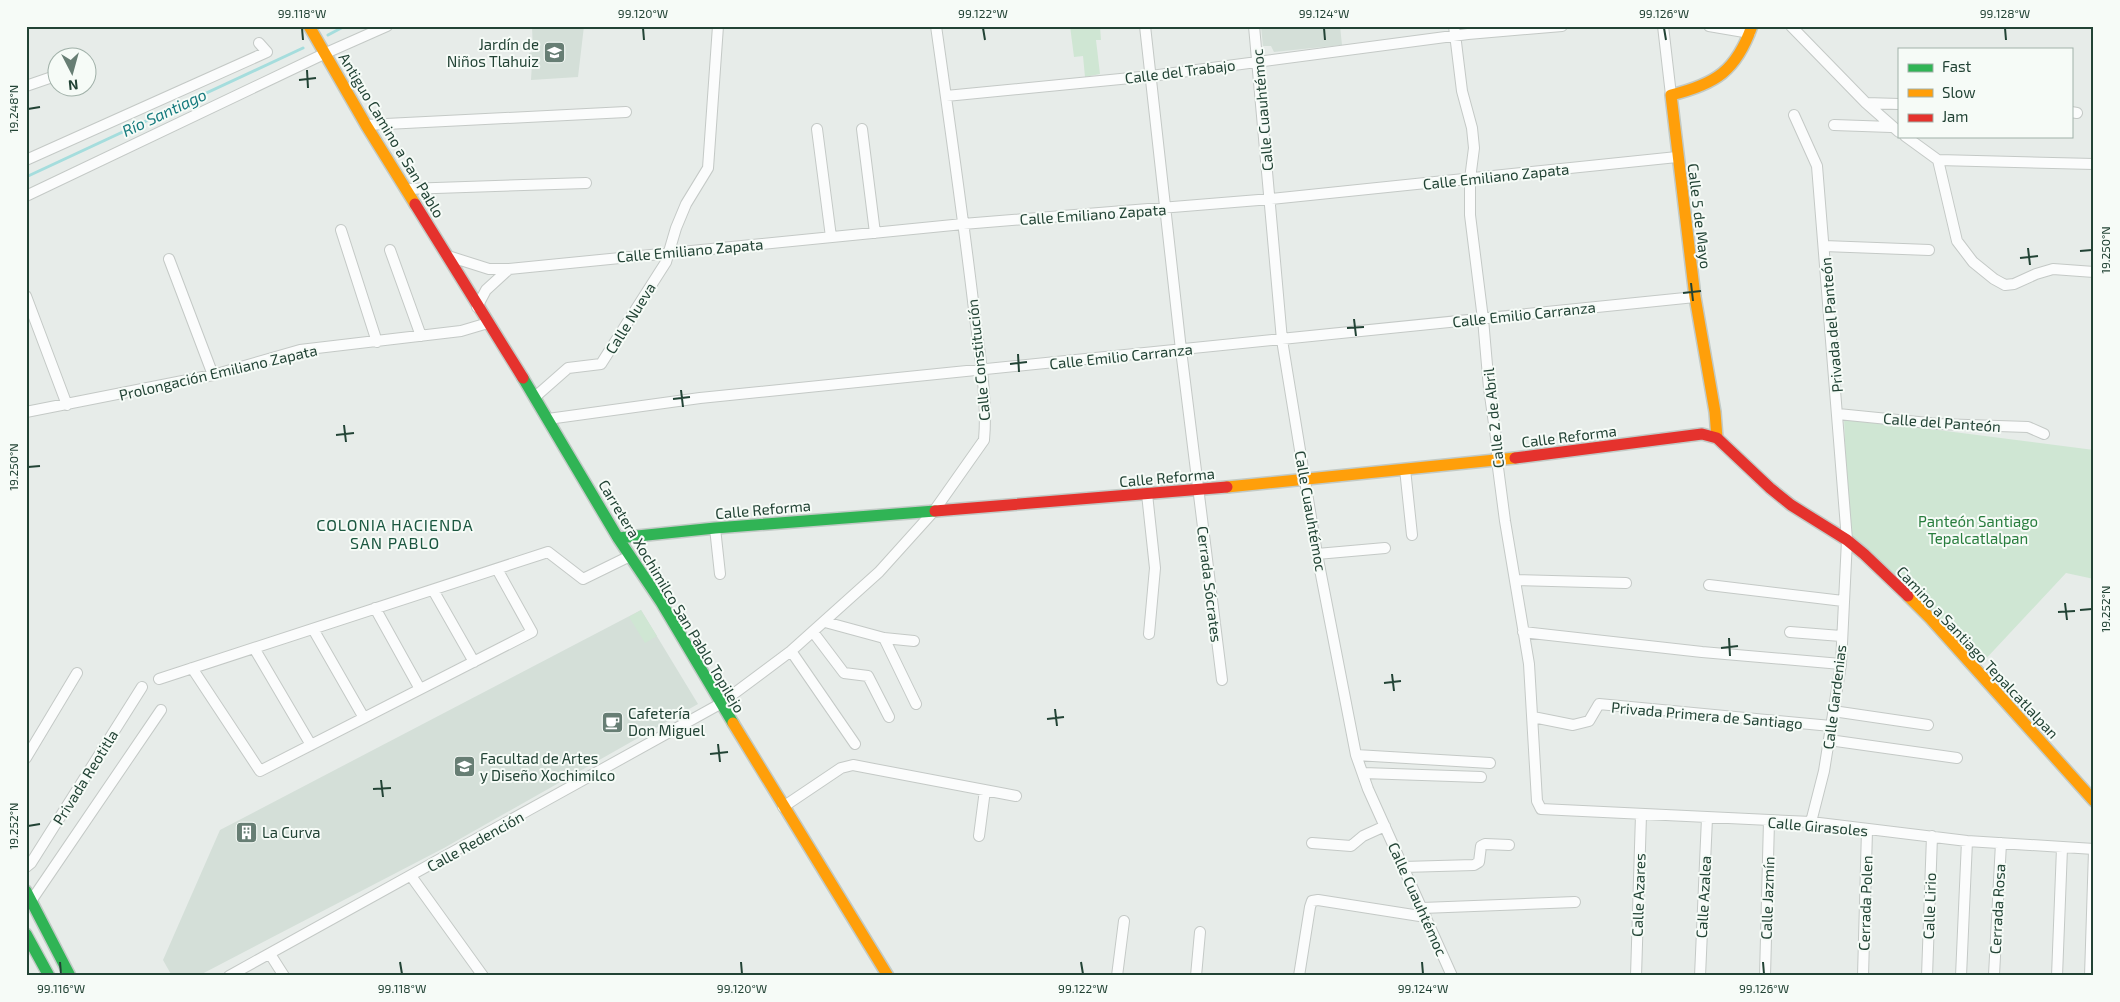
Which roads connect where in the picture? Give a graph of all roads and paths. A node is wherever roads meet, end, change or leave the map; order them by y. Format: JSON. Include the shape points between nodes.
{"nodes":[{"id":1,"x":309,"y":26,"type":"edge"},
{"id":2,"x":387,"y":26,"type":"edge"},
{"id":3,"x":718,"y":26,"type":"edge"},
{"id":4,"x":936,"y":26,"type":"edge"},
{"id":5,"x":1145,"y":26,"type":"edge"},
{"id":6,"x":1254,"y":26,"type":"edge"},
{"id":7,"x":1562,"y":26,"type":"edge"},
{"id":8,"x":1663,"y":26,"type":"edge"},
{"id":9,"x":1709,"y":26,"type":"edge"},
{"id":10,"x":1791,"y":26,"type":"edge"},
{"id":11,"x":1470,"y":30,"type":"edge"},
{"id":12,"x":1751,"y":30,"type":"edge"},
{"id":13,"x":1454,"y":31,"type":"edge"},
{"id":14,"x":259,"y":43,"type":"dead end"},
{"id":15,"x":326,"y":53,"type":"junction"},
{"id":16,"x":1258,"y":61,"type":"junction"},
{"id":17,"x":1151,"y":76,"type":"junction"},
{"id":18,"x":48,"y":78,"type":"edge"},
{"id":19,"x":26,"y":86,"type":"edge"},
{"id":20,"x":1671,"y":95,"type":"junction"},
{"id":21,"x":946,"y":96,"type":"junction"},
{"id":22,"x":1866,"y":103,"type":"junction"},
{"id":23,"x":1898,"y":104,"type":"edge"},
{"id":24,"x":626,"y":112,"type":"dead end"},
{"id":25,"x":1794,"y":116,"type":"dead end"},
{"id":26,"x":366,"y":125,"type":"junction"},
{"id":27,"x":1834,"y":125,"type":"dead end"},
{"id":28,"x":818,"y":129,"type":"dead end"},
{"id":29,"x":862,"y":129,"type":"dead end"},
{"id":30,"x":1895,"y":129,"type":"edge"},
{"id":31,"x":1908,"y":138,"type":"edge"},
{"id":32,"x":1678,"y":157,"type":"junction"},
{"id":33,"x":26,"y":160,"type":"edge"},
{"id":34,"x":1938,"y":160,"type":"junction"},
{"id":35,"x":2094,"y":164,"type":"edge"},
{"id":36,"x":1470,"y":179,"type":"junction"},
{"id":37,"x":586,"y":183,"type":"dead end"},
{"id":38,"x":406,"y":189,"type":"junction"},
{"id":39,"x":26,"y":196,"type":"edge"},
{"id":40,"x":1271,"y":199,"type":"junction"},
{"id":41,"x":1166,"y":208,"type":"junction"},
{"id":42,"x":964,"y":224,"type":"junction"},
{"id":43,"x":341,"y":230,"type":"dead end"},
{"id":44,"x":432,"y":231,"type":"joint"},
{"id":45,"x":875,"y":233,"type":"junction"},
{"id":46,"x":830,"y":237,"type":"junction"},
{"id":47,"x":1824,"y":246,"type":"junction"},
{"id":48,"x":390,"y":250,"type":"dead end"},
{"id":49,"x":1929,"y":250,"type":"dead end"},
{"id":50,"x":667,"y":252,"type":"junction"},
{"id":51,"x":448,"y":256,"type":"junction"},
{"id":52,"x":169,"y":259,"type":"dead end"},
{"id":53,"x":508,"y":269,"type":"junction"},
{"id":54,"x":2094,"y":272,"type":"edge"},
{"id":55,"x":26,"y":296,"type":"edge"},
{"id":56,"x":1695,"y":297,"type":"junction"},
{"id":57,"x":477,"y":307,"type":"junction"},
{"id":58,"x":1483,"y":319,"type":"junction"},
{"id":59,"x":488,"y":323,"type":"junction"},
{"id":60,"x":421,"y":336,"type":"junction"},
{"id":61,"x":1282,"y":340,"type":"junction"},
{"id":62,"x":377,"y":342,"type":"junction"},
{"id":63,"x":1181,"y":350,"type":"junction"},
{"id":64,"x":981,"y":370,"type":"junction"},
{"id":65,"x":213,"y":375,"type":"junction"},
{"id":66,"x":535,"y":397,"type":"junction"},
{"id":67,"x":67,"y":405,"type":"junction"},
{"id":68,"x":26,"y":412,"type":"edge"},
{"id":69,"x":1838,"y":414,"type":"junction"},
{"id":70,"x":548,"y":419,"type":"junction"},
{"id":71,"x":2044,"y":434,"type":"dead end"},
{"id":72,"x":1717,"y":438,"type":"junction"},
{"id":73,"x":1497,"y":460,"type":"junction"},
{"id":74,"x":1406,"y":469,"type":"junction"},
{"id":75,"x":1305,"y":480,"type":"junction"},
{"id":76,"x":1197,"y":488,"type":"junction"},
{"id":77,"x":1147,"y":494,"type":"junction"},
{"id":78,"x":934,"y":511,"type":"junction"},
{"id":79,"x":715,"y":528,"type":"junction"},
{"id":80,"x":1412,"y":535,"type":"dead end"},
{"id":81,"x":618,"y":538,"type":"junction"},
{"id":82,"x":1847,"y":540,"type":"junction"},
{"id":83,"x":1385,"y":548,"type":"dead end"},
{"id":84,"x":1317,"y":554,"type":"junction"},
{"id":85,"x":630,"y":556,"type":"junction"},
{"id":86,"x":497,"y":569,"type":"junction"},
{"id":87,"x":720,"y":574,"type":"dead end"},
{"id":88,"x":1516,"y":580,"type":"junction"},
{"id":89,"x":1626,"y":583,"type":"dead end"},
{"id":90,"x":1709,"y":585,"type":"dead end"},
{"id":91,"x":433,"y":590,"type":"junction"},
{"id":92,"x":1843,"y":601,"type":"junction"},
{"id":93,"x":375,"y":608,"type":"junction"},
{"id":94,"x":825,"y":622,"type":"junction"},
{"id":95,"x":313,"y":629,"type":"junction"},
{"id":96,"x":813,"y":632,"type":"junction"},
{"id":97,"x":1523,"y":632,"type":"junction"},
{"id":98,"x":1790,"y":632,"type":"dead end"},
{"id":99,"x":1149,"y":634,"type":"dead end"},
{"id":100,"x":1841,"y":636,"type":"junction"},
{"id":101,"x":884,"y":638,"type":"junction"},
{"id":102,"x":914,"y":641,"type":"dead end"},
{"id":103,"x":254,"y":648,"type":"junction"},
{"id":104,"x":792,"y":651,"type":"junction"},
{"id":105,"x":474,"y":662,"type":"junction"},
{"id":106,"x":1841,"y":664,"type":"junction"},
{"id":107,"x":192,"y":668,"type":"junction"},
{"id":108,"x":77,"y":673,"type":"dead end"},
{"id":109,"x":159,"y":679,"type":"dead end"},
{"id":110,"x":1222,"y":680,"type":"dead end"},
{"id":111,"x":142,"y":687,"type":"dead end"},
{"id":112,"x":420,"y":689,"type":"junction"},
{"id":113,"x":720,"y":704,"type":"junction"},
{"id":114,"x":916,"y":704,"type":"dead end"},
{"id":115,"x":161,"y":710,"type":"dead end"},
{"id":116,"x":1834,"y":711,"type":"junction"},
{"id":117,"x":889,"y":716,"type":"dead end"},
{"id":118,"x":1533,"y":717,"type":"junction"},
{"id":119,"x":364,"y":718,"type":"junction"},
{"id":120,"x":1928,"y":725,"type":"dead end"},
{"id":121,"x":1831,"y":726,"type":"junction"},
{"id":122,"x":1829,"y":740,"type":"junction"},
{"id":123,"x":855,"y":744,"type":"dead end"},
{"id":124,"x":311,"y":745,"type":"junction"},
{"id":125,"x":1356,"y":755,"type":"junction"},
{"id":126,"x":26,"y":758,"type":"edge"},
{"id":127,"x":1957,"y":758,"type":"dead end"},
{"id":128,"x":1490,"y":763,"type":"dead end"},
{"id":129,"x":1362,"y":773,"type":"junction"},
{"id":130,"x":1481,"y":777,"type":"dead end"},
{"id":131,"x":985,"y":790,"type":"junction"},
{"id":132,"x":1016,"y":796,"type":"dead end"},
{"id":133,"x":2092,"y":798,"type":"edge"},
{"id":134,"x":782,"y":807,"type":"junction"},
{"id":135,"x":1541,"y":809,"type":"joint"},
{"id":136,"x":1640,"y":815,"type":"junction"},
{"id":137,"x":1707,"y":818,"type":"junction"},
{"id":138,"x":1769,"y":821,"type":"junction"},
{"id":139,"x":1811,"y":822,"type":"junction"},
{"id":140,"x":1385,"y":826,"type":"junction"},
{"id":141,"x":1867,"y":830,"type":"junction"},
{"id":142,"x":979,"y":836,"type":"dead end"},
{"id":143,"x":1932,"y":836,"type":"junction"},
{"id":144,"x":1967,"y":841,"type":"junction"},
{"id":145,"x":1312,"y":843,"type":"dead end"},
{"id":146,"x":2000,"y":843,"type":"junction"},
{"id":147,"x":1509,"y":845,"type":"dead end"},
{"id":148,"x":2062,"y":848,"type":"junction"},
{"id":149,"x":2094,"y":850,"type":"edge"},
{"id":150,"x":1403,"y":866,"type":"junction"},
{"id":151,"x":26,"y":867,"type":"edge"},
{"id":152,"x":411,"y":876,"type":"junction"},
{"id":153,"x":26,"y":891,"type":"edge"},
{"id":154,"x":1575,"y":902,"type":"dead end"},
{"id":155,"x":29,"y":905,"type":"edge"},
{"id":156,"x":1424,"y":912,"type":"junction"},
{"id":157,"x":1124,"y":921,"type":"dead end"},
{"id":158,"x":1200,"y":932,"type":"dead end"},
{"id":159,"x":26,"y":934,"type":"edge"},
{"id":160,"x":54,"y":948,"type":"junction"},
{"id":161,"x":32,"y":954,"type":"edge"},
{"id":162,"x":270,"y":954,"type":"junction"},
{"id":163,"x":1994,"y":975,"type":"edge"},
{"id":164,"x":49,"y":976,"type":"edge"},
{"id":165,"x":70,"y":976,"type":"edge"},
{"id":166,"x":229,"y":976,"type":"edge"},
{"id":167,"x":284,"y":976,"type":"edge"},
{"id":168,"x":483,"y":976,"type":"edge"},
{"id":169,"x":888,"y":976,"type":"edge"},
{"id":170,"x":1117,"y":976,"type":"edge"},
{"id":171,"x":1196,"y":976,"type":"edge"},
{"id":172,"x":1299,"y":976,"type":"edge"},
{"id":173,"x":1452,"y":976,"type":"edge"},
{"id":174,"x":1636,"y":976,"type":"edge"},
{"id":175,"x":1700,"y":976,"type":"edge"},
{"id":176,"x":1765,"y":976,"type":"edge"},
{"id":177,"x":1863,"y":976,"type":"edge"},
{"id":178,"x":1927,"y":976,"type":"edge"},
{"id":179,"x":1961,"y":976,"type":"edge"},
{"id":180,"x":2057,"y":976,"type":"edge"},
{"id":181,"x":2090,"y":976,"type":"edge"}],
"edges":[{"from":1,"to":15,"type":"street","name":"Antiguo Camino a San Pablo"},
{"from":2,"to":15,"type":"street"},
{"from":3,"to":50,"type":"street","name":"Calle Nueva","via":[[708,168],[686,204]]},
{"from":4,"to":21,"type":"street","name":"Calle Constitución"},
{"from":5,"to":17,"type":"street","name":"Cerrada Sócrates"},
{"from":6,"to":16,"type":"street","name":"Calle Cuauhtémoc"},
{"from":7,"to":11,"type":"street","name":"Calle del Trabajo"},
{"from":8,"to":20,"type":"street","name":"Calle 5 de Mayo"},
{"from":9,"to":12,"type":"street"},
{"from":10,"to":22,"type":"street"},
{"from":11,"to":13,"type":"street","name":"Calle del Trabajo"},
{"from":12,"to":20,"type":"street","via":[[1736,63],[1726,74],[1697,90]]},
{"from":13,"to":16,"type":"street","name":"Calle del Trabajo"},
{"from":13,"to":36,"type":"street","name":"Calle 2 de Abril","via":[[1462,91],[1473,135]]},
{"from":14,"to":33,"type":"street","via":[[267,52]]},
{"from":15,"to":26,"type":"street","name":"Antiguo Camino a San Pablo"},
{"from":15,"to":39,"type":"street"},
{"from":16,"to":17,"type":"street","name":"Calle del Trabajo"},
{"from":16,"to":40,"type":"street","name":"Calle Cuauhtémoc"},
{"from":17,"to":21,"type":"street","name":"Calle del Trabajo"},
{"from":17,"to":41,"type":"street","name":"Cerrada Sócrates"},
{"from":18,"to":19,"type":"street"},
{"from":20,"to":32,"type":"street","name":"Calle 5 de Mayo"},
{"from":21,"to":42,"type":"street","name":"Calle Constitución"},
{"from":22,"to":23,"type":"street"},
{"from":22,"to":30,"type":"street"},
{"from":24,"to":26,"type":"street"},
{"from":25,"to":47,"type":"street","name":"Privada del Panteón","via":[[1817,166]]},
{"from":26,"to":38,"type":"street","name":"Antiguo Camino a San Pablo"},
{"from":27,"to":30,"type":"street"},
{"from":28,"to":46,"type":"street"},
{"from":29,"to":45,"type":"street"},
{"from":31,"to":34,"type":"street"},
{"from":32,"to":36,"type":"street","name":"Calle Emiliano Zapata"},
{"from":32,"to":56,"type":"street","name":"Calle 5 de Mayo"},
{"from":34,"to":35,"type":"street"},
{"from":34,"to":54,"type":"street","via":[[1957,241],[1973,262],[1994,278],[2005,285],[2053,269]]},
{"from":36,"to":40,"type":"street","name":"Calle Emiliano Zapata"},
{"from":36,"to":58,"type":"street","name":"Calle 2 de Abril","via":[[1470,215]]},
{"from":37,"to":38,"type":"street"},
{"from":38,"to":44,"type":"street","name":"Antiguo Camino a San Pablo"},
{"from":40,"to":41,"type":"street","name":"Calle Emiliano Zapata"},
{"from":40,"to":61,"type":"street","name":"Calle Cuauhtémoc"},
{"from":41,"to":42,"type":"street","name":"Calle Emiliano Zapata"},
{"from":41,"to":63,"type":"street","name":"Cerrada Sócrates"},
{"from":42,"to":45,"type":"street","name":"Calle Emiliano Zapata"},
{"from":42,"to":64,"type":"street","name":"Calle Constitución"},
{"from":43,"to":62,"type":"street"},
{"from":44,"to":51,"type":"street","name":"Carretera Xochimilco San Pablo Topilejo"},
{"from":45,"to":46,"type":"street","name":"Calle Emiliano Zapata"},
{"from":46,"to":50,"type":"street","name":"Calle Emiliano Zapata"},
{"from":47,"to":49,"type":"street"},
{"from":47,"to":69,"type":"street","name":"Privada del Panteón"},
{"from":48,"to":60,"type":"street"},
{"from":50,"to":53,"type":"street","name":"Calle Emiliano Zapata"},
{"from":50,"to":66,"type":"street","name":"Calle Nueva","via":[[666,262],[601,364],[568,368]]},
{"from":51,"to":53,"type":"street","name":"Calle Emiliano Zapata","via":[[489,269]]},
{"from":51,"to":57,"type":"street","name":"Carretera Xochimilco San Pablo Topilejo"},
{"from":52,"to":65,"type":"street"},
{"from":53,"to":57,"type":"street","via":[[486,290]]},
{"from":55,"to":67,"type":"street"},
{"from":56,"to":58,"type":"street","name":"Calle Emilio Carranza"},
{"from":56,"to":72,"type":"street","name":"Calle 5 de Mayo"},
{"from":57,"to":59,"type":"street","name":"Carretera Xochimilco San Pablo Topilejo"},
{"from":58,"to":61,"type":"street","name":"Calle Emilio Carranza"},
{"from":58,"to":73,"type":"street","name":"Calle 2 de Abril"},
{"from":59,"to":60,"type":"street","name":"Prolongación Emiliano Zapata","via":[[461,331]]},
{"from":59,"to":66,"type":"street","name":"Carretera Xochimilco San Pablo Topilejo"},
{"from":60,"to":62,"type":"street","name":"Prolongación Emiliano Zapata"},
{"from":61,"to":63,"type":"street","name":"Calle Emilio Carranza"},
{"from":61,"to":75,"type":"street","name":"Calle Cuauhtémoc"},
{"from":62,"to":65,"type":"street","name":"Prolongación Emiliano Zapata","via":[[300,350]]},
{"from":63,"to":64,"type":"street","name":"Calle Emilio Carranza"},
{"from":63,"to":76,"type":"street","name":"Cerrada Sócrates"},
{"from":64,"to":70,"type":"street","name":"Calle Emilio Carranza","via":[[700,398]]},
{"from":64,"to":78,"type":"street","name":"Calle Constitución","via":[[984,440]]},
{"from":65,"to":67,"type":"street","name":"Prolongación Emiliano Zapata"},
{"from":66,"to":70,"type":"street","name":"Carretera Xochimilco San Pablo Topilejo"},
{"from":67,"to":68,"type":"street","name":"Prolongación Emiliano Zapata"},
{"from":69,"to":71,"type":"street","name":"Calle del Panteón","via":[[1938,424],[2028,427]]},
{"from":69,"to":82,"type":"street","name":"Privada del Panteón"},
{"from":70,"to":81,"type":"street","name":"Carretera Xochimilco San Pablo Topilejo"},
{"from":72,"to":73,"type":"street","name":"Calle Reforma","via":[[1702,434]]},
{"from":72,"to":82,"type":"street","name":"Camino a Santiago Tepalcatlalpan","via":[[1791,505]]},
{"from":73,"to":74,"type":"street","name":"Calle Reforma"},
{"from":73,"to":88,"type":"street","name":"Calle 2 de Abril"},
{"from":74,"to":75,"type":"street","name":"Calle Reforma"},
{"from":74,"to":80,"type":"street"},
{"from":75,"to":76,"type":"street","name":"Calle Reforma"},
{"from":75,"to":84,"type":"street","name":"Calle Cuauhtémoc"},
{"from":76,"to":77,"type":"street","name":"Calle Reforma"},
{"from":76,"to":110,"type":"street","name":"Cerrada Sócrates"},
{"from":77,"to":78,"type":"street","name":"Calle Reforma"},
{"from":77,"to":99,"type":"street","via":[[1155,568]]},
{"from":78,"to":79,"type":"street","name":"Calle Reforma"},
{"from":78,"to":94,"type":"street","name":"Calle Constitución","via":[[879,572]]},
{"from":79,"to":81,"type":"street","name":"Calle Reforma"},
{"from":79,"to":87,"type":"street"},
{"from":81,"to":85,"type":"street","name":"Carretera Xochimilco San Pablo Topilejo"},
{"from":82,"to":92,"type":"street","name":"Calle Gardenias"},
{"from":82,"to":133,"type":"street","name":"Camino a Santiago Tepalcatlalpan","via":[[1930,618]]},
{"from":83,"to":84,"type":"street"},
{"from":84,"to":125,"type":"street","name":"Calle Cuauhtémoc"},
{"from":85,"to":86,"type":"street","via":[[584,579],[548,552]]},
{"from":85,"to":113,"type":"street","name":"Carretera Xochimilco San Pablo Topilejo","via":[[661,602]]},
{"from":86,"to":91,"type":"street"},
{"from":86,"to":105,"type":"street","via":[[532,632]]},
{"from":88,"to":89,"type":"street"},
{"from":88,"to":97,"type":"street","name":"Calle 2 de Abril"},
{"from":90,"to":92,"type":"street"},
{"from":91,"to":93,"type":"street"},
{"from":91,"to":105,"type":"street"},
{"from":92,"to":100,"type":"street","name":"Calle Gardenias"},
{"from":93,"to":95,"type":"street"},
{"from":93,"to":112,"type":"street"},
{"from":94,"to":96,"type":"street","name":"Calle Constitución"},
{"from":94,"to":101,"type":"street"},
{"from":95,"to":103,"type":"street"},
{"from":95,"to":119,"type":"street"},
{"from":96,"to":104,"type":"street","name":"Calle Constitución"},
{"from":96,"to":117,"type":"street","via":[[844,673],[868,676]]},
{"from":97,"to":106,"type":"street"},
{"from":97,"to":118,"type":"street","name":"Calle 2 de Abril"},
{"from":98,"to":100,"type":"street"},
{"from":100,"to":106,"type":"street","name":"Calle Gardenias"},
{"from":101,"to":102,"type":"street"},
{"from":101,"to":114,"type":"street"},
{"from":103,"to":107,"type":"street"},
{"from":103,"to":124,"type":"street"},
{"from":104,"to":113,"type":"street","name":"Calle Constitución"},
{"from":104,"to":123,"type":"street"},
{"from":105,"to":112,"type":"street"},
{"from":106,"to":116,"type":"street","name":"Calle Gardenias"},
{"from":107,"to":109,"type":"street"},
{"from":107,"to":124,"type":"street","via":[[260,771]]},
{"from":108,"to":126,"type":"street"},
{"from":111,"to":151,"type":"street","name":"Privada Reotitla"},
{"from":112,"to":119,"type":"street"},
{"from":113,"to":134,"type":"street","name":"Carretera Xochimilco San Pablo Topilejo"},
{"from":113,"to":152,"type":"street","name":"Calle Redención"},
{"from":115,"to":155,"type":"street"},
{"from":116,"to":120,"type":"street"},
{"from":116,"to":121,"type":"street","name":"Calle Gardenias"},
{"from":118,"to":121,"type":"street","name":"Privada Primera de Santiago","via":[[1573,725],[1589,721],[1600,704]]},
{"from":118,"to":135,"type":"street","name":"Calle 2 de Abril","via":[[1537,801]]},
{"from":119,"to":124,"type":"street"},
{"from":121,"to":122,"type":"street","name":"Calle Gardenias"},
{"from":122,"to":127,"type":"street"},
{"from":122,"to":139,"type":"street","name":"Calle Gardenias"},
{"from":125,"to":128,"type":"street"},
{"from":125,"to":129,"type":"street","name":"Calle Cuauhtémoc"},
{"from":129,"to":130,"type":"street"},
{"from":129,"to":140,"type":"street","name":"Calle Cuauhtémoc"},
{"from":131,"to":132,"type":"street"},
{"from":131,"to":134,"type":"street","via":[[854,765],[841,768]]},
{"from":131,"to":142,"type":"street"},
{"from":134,"to":169,"type":"street","name":"Carretera Xochimilco San Pablo Topilejo"},
{"from":135,"to":136,"type":"street","name":"Calle Girasoles"},
{"from":136,"to":137,"type":"street","name":"Calle Girasoles"},
{"from":136,"to":174,"type":"street","name":"Calle Azares"},
{"from":137,"to":138,"type":"street","name":"Calle Girasoles"},
{"from":137,"to":175,"type":"street","name":"Calle Azalea"},
{"from":138,"to":139,"type":"street","name":"Calle Girasoles"},
{"from":138,"to":176,"type":"street","name":"Calle Jazmín"},
{"from":139,"to":141,"type":"street","name":"Calle Girasoles"},
{"from":140,"to":145,"type":"street","via":[[1363,836],[1351,846]]},
{"from":140,"to":150,"type":"street","name":"Calle Cuauhtémoc"},
{"from":141,"to":143,"type":"street","name":"Calle Girasoles"},
{"from":141,"to":177,"type":"street","name":"Cerrada Polen"},
{"from":143,"to":144,"type":"street","name":"Calle Girasoles"},
{"from":143,"to":178,"type":"street","name":"Calle Lirio"},
{"from":144,"to":146,"type":"street","name":"Calle Girasoles"},
{"from":144,"to":179,"type":"street"},
{"from":146,"to":148,"type":"street","name":"Calle Girasoles"},
{"from":146,"to":163,"type":"street","name":"Cerrada Rosa"},
{"from":147,"to":150,"type":"street","via":[[1480,846],[1479,862],[1474,865]]},
{"from":148,"to":149,"type":"street","name":"Calle Girasoles"},
{"from":148,"to":180,"type":"street"},
{"from":149,"to":181,"type":"street"},
{"from":150,"to":156,"type":"street","name":"Calle Cuauhtémoc"},
{"from":152,"to":162,"type":"street","name":"Calle Redención"},
{"from":152,"to":168,"type":"street"},
{"from":153,"to":155,"type":"street"},
{"from":154,"to":156,"type":"street"},
{"from":155,"to":160,"type":"street"},
{"from":156,"to":172,"type":"street","via":[[1312,901]]},
{"from":156,"to":173,"type":"street","name":"Calle Cuauhtémoc"},
{"from":157,"to":170,"type":"street"},
{"from":158,"to":171,"type":"street"},
{"from":159,"to":161,"type":"street"},
{"from":160,"to":161,"type":"street"},
{"from":160,"to":165,"type":"street"},
{"from":161,"to":164,"type":"street"},
{"from":162,"to":166,"type":"street","name":"Calle Redención"},
{"from":162,"to":167,"type":"street"}]}
